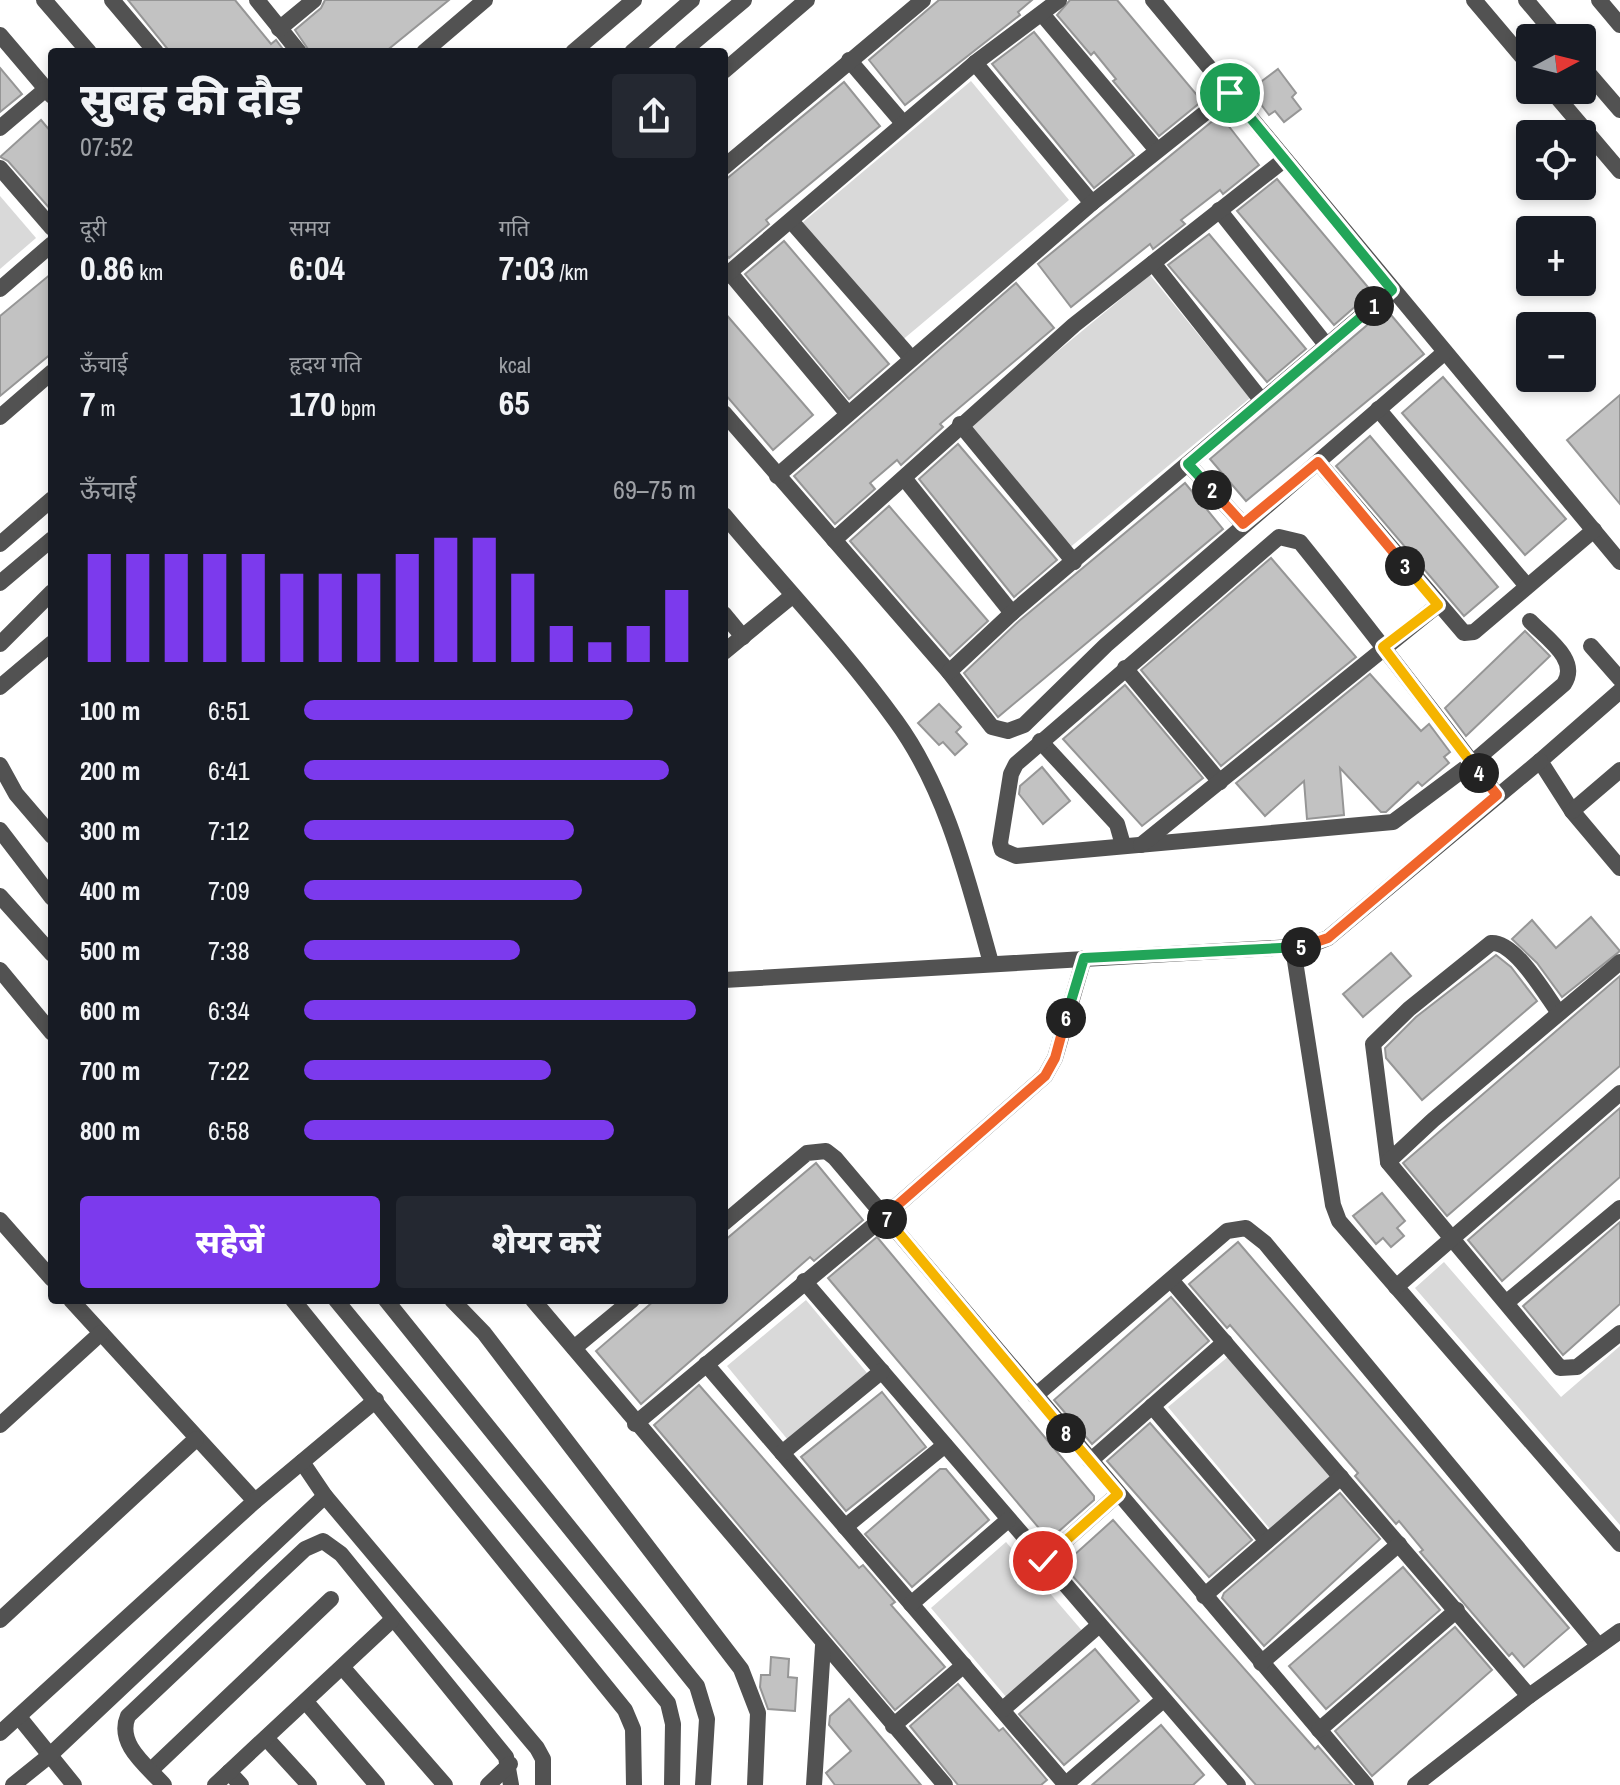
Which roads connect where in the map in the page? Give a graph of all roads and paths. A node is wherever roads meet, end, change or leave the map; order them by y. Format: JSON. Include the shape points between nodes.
{"nodes":[{"id":1,"x":44,"y":0,"type":"edge"},
{"id":2,"x":112,"y":0,"type":"edge"},
{"id":3,"x":257,"y":0,"type":"edge"},
{"id":4,"x":314,"y":0,"type":"edge"},
{"id":5,"x":485,"y":0,"type":"edge"},
{"id":6,"x":634,"y":0,"type":"edge"},
{"id":7,"x":692,"y":0,"type":"edge"},
{"id":8,"x":744,"y":0,"type":"edge"},
{"id":9,"x":807,"y":0,"type":"edge"},
{"id":10,"x":923,"y":0,"type":"edge"},
{"id":11,"x":1059,"y":0,"type":"edge"},
{"id":12,"x":1153,"y":0,"type":"edge"},
{"id":13,"x":1474,"y":0,"type":"edge"},
{"id":14,"x":1526,"y":0,"type":"edge"},
{"id":15,"x":1599,"y":0,"type":"edge"},
{"id":16,"x":1042,"y":14,"type":"junction"},
{"id":17,"x":1546,"y":24,"type":"edge"},
{"id":18,"x":1620,"y":25,"type":"edge"},
{"id":19,"x":279,"y":29,"type":"junction"},
{"id":20,"x":0,"y":35,"type":"edge"},
{"id":21,"x":86,"y":48,"type":"edge"},
{"id":22,"x":153,"y":48,"type":"edge"},
{"id":23,"x":296,"y":48,"type":"edge"},
{"id":24,"x":429,"y":48,"type":"edge"},
{"id":25,"x":578,"y":48,"type":"edge"},
{"id":26,"x":637,"y":48,"type":"edge"},
{"id":27,"x":687,"y":48,"type":"edge"},
{"id":28,"x":1516,"y":50,"type":"edge"},
{"id":29,"x":849,"y":60,"type":"junction"},
{"id":30,"x":975,"y":63,"type":"junction"},
{"id":31,"x":728,"y":68,"type":"edge"},
{"id":32,"x":1596,"y":82,"type":"edge"},
{"id":33,"x":48,"y":91,"type":"edge"},
{"id":34,"x":48,"y":93,"type":"edge"},
{"id":35,"x":1230,"y":93,"type":"junction"},
{"id":36,"x":1563,"y":104,"type":"edge"},
{"id":37,"x":1620,"y":110,"type":"edge"},
{"id":38,"x":903,"y":123,"type":"junction"},
{"id":39,"x":0,"y":128,"type":"edge"},
{"id":40,"x":1156,"y":149,"type":"junction"},
{"id":41,"x":1284,"y":160,"type":"junction"},
{"id":42,"x":728,"y":164,"type":"edge"},
{"id":43,"x":0,"y":168,"type":"edge"},
{"id":44,"x":1620,"y":171,"type":"edge"},
{"id":45,"x":1092,"y":203,"type":"junction"},
{"id":46,"x":1219,"y":210,"type":"junction"},
{"id":47,"x":791,"y":221,"type":"junction"},
{"id":48,"x":48,"y":223,"type":"edge"},
{"id":49,"x":48,"y":247,"type":"edge"},
{"id":50,"x":1153,"y":263,"type":"junction"},
{"id":51,"x":728,"y":274,"type":"edge"},
{"id":52,"x":728,"y":276,"type":"edge"},
{"id":53,"x":0,"y":289,"type":"edge"},
{"id":54,"x":1392,"y":290,"type":"junction"},
{"id":55,"x":1327,"y":346,"type":"junction"},
{"id":56,"x":1445,"y":352,"type":"junction"},
{"id":57,"x":911,"y":358,"type":"junction"},
{"id":58,"x":48,"y":375,"type":"edge"},
{"id":59,"x":1262,"y":401,"type":"junction"},
{"id":60,"x":1378,"y":409,"type":"junction"},
{"id":61,"x":848,"y":414,"type":"junction"},
{"id":62,"x":0,"y":417,"type":"edge"},
{"id":63,"x":728,"y":418,"type":"edge"},
{"id":64,"x":960,"y":424,"type":"junction"},
{"id":65,"x":1318,"y":462,"type":"junction"},
{"id":66,"x":1188,"y":464,"type":"junction"},
{"id":67,"x":777,"y":476,"type":"junction"},
{"id":68,"x":904,"y":478,"type":"junction"},
{"id":69,"x":48,"y":502,"type":"edge"},
{"id":70,"x":728,"y":520,"type":"edge"},
{"id":71,"x":1243,"y":524,"type":"junction"},
{"id":72,"x":1594,"y":530,"type":"junction"},
{"id":73,"x":834,"y":540,"type":"junction"},
{"id":74,"x":48,"y":542,"type":"edge"},
{"id":75,"x":0,"y":544,"type":"edge"},
{"id":76,"x":1074,"y":562,"type":"junction"},
{"id":77,"x":1620,"y":562,"type":"edge"},
{"id":78,"x":0,"y":583,"type":"edge"},
{"id":79,"x":1527,"y":586,"type":"junction"},
{"id":80,"x":48,"y":596,"type":"edge"},
{"id":81,"x":792,"y":596,"type":"junction"},
{"id":82,"x":1438,"y":605,"type":"junction"},
{"id":83,"x":1012,"y":613,"type":"junction"},
{"id":84,"x":728,"y":619,"type":"edge"},
{"id":85,"x":1530,"y":621,"type":"dead end"},
{"id":86,"x":743,"y":637,"type":"junction"},
{"id":87,"x":0,"y":644,"type":"edge"},
{"id":88,"x":48,"y":646,"type":"edge"},
{"id":89,"x":1591,"y":646,"type":"dead end"},
{"id":90,"x":1383,"y":647,"type":"junction"},
{"id":91,"x":728,"y":649,"type":"edge"},
{"id":92,"x":1125,"y":668,"type":"junction"},
{"id":93,"x":949,"y":672,"type":"junction"},
{"id":94,"x":1620,"y":679,"type":"edge"},
{"id":95,"x":0,"y":687,"type":"edge"},
{"id":96,"x":1620,"y":691,"type":"edge"},
{"id":97,"x":1040,"y":741,"type":"junction"},
{"id":98,"x":1540,"y":761,"type":"junction"},
{"id":99,"x":1472,"y":763,"type":"junction"},
{"id":100,"x":0,"y":765,"type":"edge"},
{"id":101,"x":1620,"y":770,"type":"edge"},
{"id":102,"x":1220,"y":782,"type":"junction"},
{"id":103,"x":1497,"y":795,"type":"junction"},
{"id":104,"x":1572,"y":811,"type":"junction"},
{"id":105,"x":0,"y":830,"type":"edge"},
{"id":106,"x":48,"y":831,"type":"edge"},
{"id":107,"x":1123,"y":845,"type":"junction"},
{"id":108,"x":1141,"y":845,"type":"junction"},
{"id":109,"x":1620,"y":868,"type":"edge"},
{"id":110,"x":48,"y":893,"type":"edge"},
{"id":111,"x":0,"y":896,"type":"edge"},
{"id":112,"x":1293,"y":948,"type":"junction"},
{"id":113,"x":48,"y":950,"type":"edge"},
{"id":114,"x":1084,"y":958,"type":"junction"},
{"id":115,"x":1620,"y":962,"type":"edge"},
{"id":116,"x":991,"y":963,"type":"junction"},
{"id":117,"x":0,"y":970,"type":"edge"},
{"id":118,"x":728,"y":980,"type":"edge"},
{"id":119,"x":1559,"y":1013,"type":"junction"},
{"id":120,"x":48,"y":1028,"type":"edge"},
{"id":121,"x":1620,"y":1093,"type":"edge"},
{"id":122,"x":1388,"y":1162,"type":"junction"},
{"id":123,"x":1620,"y":1208,"type":"edge"},
{"id":124,"x":885,"y":1216,"type":"junction"},
{"id":125,"x":728,"y":1220,"type":"edge"},
{"id":126,"x":3,"y":1229,"type":"edge"},
{"id":127,"x":1453,"y":1239,"type":"junction"},
{"id":128,"x":48,"y":1275,"type":"edge"},
{"id":129,"x":1171,"y":1280,"type":"junction"},
{"id":130,"x":804,"y":1281,"type":"junction"},
{"id":131,"x":1396,"y":1287,"type":"junction"},
{"id":132,"x":1507,"y":1302,"type":"junction"},
{"id":133,"x":75,"y":1304,"type":"edge"},
{"id":134,"x":296,"y":1304,"type":"edge"},
{"id":135,"x":339,"y":1304,"type":"edge"},
{"id":136,"x":389,"y":1304,"type":"edge"},
{"id":137,"x":456,"y":1304,"type":"edge"},
{"id":138,"x":536,"y":1304,"type":"edge"},
{"id":139,"x":627,"y":1304,"type":"edge"},
{"id":140,"x":101,"y":1333,"type":"junction"},
{"id":141,"x":1620,"y":1333,"type":"edge"},
{"id":142,"x":1225,"y":1342,"type":"junction"},
{"id":143,"x":574,"y":1348,"type":"junction"},
{"id":144,"x":706,"y":1364,"type":"junction"},
{"id":145,"x":882,"y":1371,"type":"junction"},
{"id":146,"x":1035,"y":1396,"type":"junction"},
{"id":147,"x":376,"y":1400,"type":"junction"},
{"id":148,"x":1152,"y":1406,"type":"junction"},
{"id":149,"x":635,"y":1424,"type":"junction"},
{"id":150,"x":0,"y":1425,"type":"edge"},
{"id":151,"x":196,"y":1439,"type":"junction"},
{"id":152,"x":945,"y":1445,"type":"junction"},
{"id":153,"x":782,"y":1453,"type":"junction"},
{"id":154,"x":1090,"y":1461,"type":"junction"},
{"id":155,"x":302,"y":1462,"type":"junction"},
{"id":156,"x":1341,"y":1477,"type":"junction"},
{"id":157,"x":1118,"y":1494,"type":"junction"},
{"id":158,"x":325,"y":1496,"type":"junction"},
{"id":159,"x":255,"y":1501,"type":"junction"},
{"id":160,"x":1008,"y":1520,"type":"junction"},
{"id":161,"x":845,"y":1527,"type":"junction"},
{"id":162,"x":1267,"y":1541,"type":"junction"},
{"id":163,"x":1399,"y":1544,"type":"junction"},
{"id":164,"x":1620,"y":1544,"type":"edge"},
{"id":165,"x":1043,"y":1561,"type":"junction"},
{"id":166,"x":1204,"y":1596,"type":"junction"},
{"id":167,"x":331,"y":1599,"type":"dead end"},
{"id":168,"x":911,"y":1604,"type":"junction"},
{"id":169,"x":1457,"y":1610,"type":"junction"},
{"id":170,"x":0,"y":1620,"type":"edge"},
{"id":171,"x":392,"y":1620,"type":"junction"},
{"id":172,"x":1098,"y":1626,"type":"junction"},
{"id":173,"x":1620,"y":1631,"type":"edge"},
{"id":174,"x":1598,"y":1645,"type":"junction"},
{"id":175,"x":823,"y":1646,"type":"junction"},
{"id":176,"x":1261,"y":1663,"type":"junction"},
{"id":177,"x":964,"y":1665,"type":"junction"},
{"id":178,"x":343,"y":1668,"type":"junction"},
{"id":179,"x":1529,"y":1696,"type":"junction"},
{"id":180,"x":1162,"y":1701,"type":"junction"},
{"id":181,"x":306,"y":1702,"type":"junction"},
{"id":182,"x":1002,"y":1710,"type":"junction"},
{"id":183,"x":19,"y":1717,"type":"junction"},
{"id":184,"x":893,"y":1726,"type":"junction"},
{"id":185,"x":1319,"y":1730,"type":"junction"},
{"id":186,"x":0,"y":1733,"type":"edge"},
{"id":187,"x":266,"y":1738,"type":"junction"},
{"id":188,"x":49,"y":1756,"type":"junction"},
{"id":189,"x":510,"y":1764,"type":"junction"},
{"id":190,"x":151,"y":1770,"type":"junction"},
{"id":191,"x":229,"y":1772,"type":"junction"},
{"id":192,"x":815,"y":1777,"type":"edge"},
{"id":193,"x":938,"y":1783,"type":"edge"},
{"id":194,"x":1236,"y":1784,"type":"edge"},
{"id":195,"x":13,"y":1785,"type":"edge"},
{"id":196,"x":74,"y":1785,"type":"edge"},
{"id":197,"x":164,"y":1785,"type":"edge"},
{"id":198,"x":215,"y":1785,"type":"edge"},
{"id":199,"x":241,"y":1785,"type":"edge"},
{"id":200,"x":309,"y":1785,"type":"edge"},
{"id":201,"x":377,"y":1785,"type":"edge"},
{"id":202,"x":445,"y":1785,"type":"edge"},
{"id":203,"x":488,"y":1785,"type":"edge"},
{"id":204,"x":511,"y":1785,"type":"edge"},
{"id":205,"x":543,"y":1785,"type":"edge"},
{"id":206,"x":634,"y":1785,"type":"edge"},
{"id":207,"x":672,"y":1785,"type":"edge"},
{"id":208,"x":703,"y":1785,"type":"edge"},
{"id":209,"x":755,"y":1785,"type":"edge"},
{"id":210,"x":829,"y":1785,"type":"edge"},
{"id":211,"x":1066,"y":1785,"type":"edge"},
{"id":212,"x":1366,"y":1785,"type":"edge"},
{"id":213,"x":1415,"y":1785,"type":"edge"}],
"edges":[{"from":1,"to":21,"type":"street"},
{"from":2,"to":22,"type":"street"},
{"from":3,"to":19,"type":"street"},
{"from":4,"to":19,"type":"street"},
{"from":5,"to":24,"type":"street"},
{"from":6,"to":25,"type":"street"},
{"from":7,"to":26,"type":"street"},
{"from":8,"to":27,"type":"street"},
{"from":9,"to":31,"type":"street"},
{"from":10,"to":29,"type":"street"},
{"from":11,"to":16,"type":"street"},
{"from":12,"to":35,"type":"street"},
{"from":13,"to":28,"type":"street"},
{"from":14,"to":17,"type":"street"},
{"from":15,"to":18,"type":"street"},
{"from":16,"to":30,"type":"street"},
{"from":16,"to":40,"type":"street"},
{"from":19,"to":23,"type":"street"},
{"from":20,"to":33,"type":"street"},
{"from":29,"to":38,"type":"street"},
{"from":29,"to":42,"type":"street"},
{"from":30,"to":38,"type":"street"},
{"from":30,"to":45,"type":"street"},
{"from":32,"to":37,"type":"street"},
{"from":34,"to":39,"type":"street"},
{"from":35,"to":40,"type":"street"},
{"from":35,"to":41,"type":"street"},
{"from":36,"to":44,"type":"street"},
{"from":38,"to":47,"type":"street"},
{"from":40,"to":45,"type":"street"},
{"from":41,"to":46,"type":"street"},
{"from":41,"to":54,"type":"street"},
{"from":43,"to":48,"type":"street"},
{"from":45,"to":57,"type":"street"},
{"from":46,"to":50,"type":"street"},
{"from":46,"to":55,"type":"street"},
{"from":47,"to":51,"type":"street"},
{"from":47,"to":57,"type":"street"},
{"from":49,"to":53,"type":"street"},
{"from":50,"to":59,"type":"street"},
{"from":50,"to":64,"type":"street"},
{"from":52,"to":61,"type":"street"},
{"from":54,"to":55,"type":"street"},
{"from":54,"to":56,"type":"street"},
{"from":55,"to":59,"type":"street"},
{"from":56,"to":60,"type":"street"},
{"from":56,"to":72,"type":"street"},
{"from":57,"to":61,"type":"street"},
{"from":58,"to":62,"type":"street"},
{"from":59,"to":66,"type":"street"},
{"from":60,"to":65,"type":"street"},
{"from":60,"to":79,"type":"street"},
{"from":61,"to":67,"type":"street"},
{"from":63,"to":67,"type":"street"},
{"from":64,"to":68,"type":"street"},
{"from":64,"to":76,"type":"street"},
{"from":65,"to":71,"type":"street"},
{"from":65,"to":82,"type":"street"},
{"from":66,"to":71,"type":"street"},
{"from":66,"to":76,"type":"street"},
{"from":67,"to":73,"type":"street"},
{"from":68,"to":73,"type":"street"},
{"from":68,"to":83,"type":"street"},
{"from":69,"to":75,"type":"street"},
{"from":70,"to":81,"type":"street"},
{"from":71,"to":93,"type":"street","via":[[1016,731],[992,727]]},
{"from":72,"to":77,"type":"street"},
{"from":72,"to":79,"type":"street"},
{"from":73,"to":93,"type":"street"},
{"from":74,"to":78,"type":"street"},
{"from":76,"to":83,"type":"street"},
{"from":79,"to":82,"type":"street","via":[[1469,633]]},
{"from":80,"to":87,"type":"street"},
{"from":81,"to":86,"type":"street"},
{"from":81,"to":116,"type":"street","via":[[897,722],[928,777],[961,856]]},
{"from":82,"to":90,"type":"street"},
{"from":83,"to":93,"type":"street"},
{"from":84,"to":86,"type":"street"},
{"from":85,"to":99,"type":"street","via":[[1569,664],[1570,674]]},
{"from":86,"to":91,"type":"street"},
{"from":88,"to":95,"type":"street"},
{"from":89,"to":94,"type":"street"},
{"from":90,"to":92,"type":"street","via":[[1300,542],[1279,537]]},
{"from":90,"to":99,"type":"street"},
{"from":90,"to":102,"type":"street"},
{"from":92,"to":97,"type":"street"},
{"from":92,"to":102,"type":"street"},
{"from":96,"to":98,"type":"street"},
{"from":97,"to":107,"type":"street","via":[[1117,824]]},
{"from":97,"to":107,"type":"street","via":[[1011,774],[1002,850],[1016,856]]},
{"from":98,"to":103,"type":"street"},
{"from":98,"to":104,"type":"street"},
{"from":99,"to":103,"type":"street"},
{"from":99,"to":108,"type":"street","via":[[1393,822],[1379,826]]},
{"from":100,"to":106,"type":"street","via":[[16,794]]},
{"from":101,"to":104,"type":"street"},
{"from":102,"to":108,"type":"street"},
{"from":103,"to":112,"type":"street","via":[[1328,938]]},
{"from":104,"to":109,"type":"street"},
{"from":105,"to":110,"type":"street"},
{"from":107,"to":108,"type":"street"},
{"from":111,"to":113,"type":"street"},
{"from":112,"to":114,"type":"street"},
{"from":112,"to":131,"type":"street","via":[[1333,1205],[1339,1221]]},
{"from":114,"to":116,"type":"street"},
{"from":114,"to":124,"type":"street","via":[[1045,1076]]},
{"from":115,"to":119,"type":"street"},
{"from":116,"to":118,"type":"street"},
{"from":117,"to":120,"type":"street"},
{"from":119,"to":122,"type":"street"},
{"from":119,"to":122,"type":"street","via":[[1514,952],[1499,942],[1409,1009],[1373,1044]]},
{"from":121,"to":127,"type":"street"},
{"from":122,"to":127,"type":"street"},
{"from":123,"to":132,"type":"street"},
{"from":124,"to":125,"type":"street","via":[[835,1158],[816,1150]]},
{"from":124,"to":130,"type":"street"},
{"from":124,"to":146,"type":"street"},
{"from":126,"to":128,"type":"street"},
{"from":127,"to":131,"type":"street"},
{"from":127,"to":132,"type":"street"},
{"from":129,"to":142,"type":"street"},
{"from":129,"to":146,"type":"street"},
{"from":129,"to":174,"type":"street","via":[[1227,1231],[1246,1228],[1254,1233]]},
{"from":130,"to":144,"type":"street"},
{"from":130,"to":145,"type":"street"},
{"from":131,"to":164,"type":"street"},
{"from":132,"to":141,"type":"street","via":[[1563,1370],[1577,1367]]},
{"from":133,"to":140,"type":"street"},
{"from":134,"to":147,"type":"street"},
{"from":135,"to":207,"type":"street","via":[[668,1703],[674,1735]]},
{"from":136,"to":208,"type":"street","via":[[697,1686],[707,1719]]},
{"from":137,"to":209,"type":"street","via":[[502,1356],[741,1669],[758,1713]]},
{"from":138,"to":143,"type":"street"},
{"from":139,"to":143,"type":"street"},
{"from":140,"to":150,"type":"street"},
{"from":140,"to":151,"type":"street"},
{"from":142,"to":148,"type":"street"},
{"from":142,"to":156,"type":"street"},
{"from":143,"to":149,"type":"street"},
{"from":144,"to":149,"type":"street"},
{"from":144,"to":153,"type":"street"},
{"from":145,"to":152,"type":"street"},
{"from":145,"to":153,"type":"street"},
{"from":146,"to":154,"type":"street"},
{"from":147,"to":155,"type":"street"},
{"from":147,"to":206,"type":"street","via":[[625,1710],[633,1729]]},
{"from":148,"to":154,"type":"street"},
{"from":148,"to":162,"type":"street"},
{"from":149,"to":175,"type":"street"},
{"from":151,"to":159,"type":"street"},
{"from":151,"to":170,"type":"street"},
{"from":152,"to":160,"type":"street"},
{"from":152,"to":161,"type":"street"},
{"from":153,"to":161,"type":"street"},
{"from":154,"to":157,"type":"street"},
{"from":155,"to":158,"type":"street"},
{"from":155,"to":159,"type":"street"},
{"from":156,"to":162,"type":"street"},
{"from":156,"to":163,"type":"street"},
{"from":157,"to":165,"type":"street"},
{"from":157,"to":166,"type":"street"},
{"from":158,"to":188,"type":"street"},
{"from":158,"to":205,"type":"street","via":[[537,1748],[543,1759]]},
{"from":159,"to":183,"type":"street"},
{"from":160,"to":165,"type":"street"},
{"from":160,"to":168,"type":"street"},
{"from":161,"to":168,"type":"street"},
{"from":162,"to":166,"type":"street"},
{"from":163,"to":169,"type":"street"},
{"from":163,"to":176,"type":"street"},
{"from":165,"to":172,"type":"street"},
{"from":166,"to":176,"type":"street"},
{"from":167,"to":190,"type":"street"},
{"from":168,"to":177,"type":"street"},
{"from":169,"to":179,"type":"street"},
{"from":169,"to":185,"type":"street"},
{"from":171,"to":178,"type":"street"},
{"from":171,"to":189,"type":"street"},
{"from":171,"to":190,"type":"street","via":[[341,1554],[323,1541],[314,1543],[128,1716],[128,1744]]},
{"from":172,"to":180,"type":"street"},
{"from":172,"to":182,"type":"street"},
{"from":173,"to":174,"type":"street"},
{"from":174,"to":179,"type":"street"},
{"from":175,"to":184,"type":"street"},
{"from":175,"to":192,"type":"street"},
{"from":176,"to":185,"type":"street"},
{"from":177,"to":182,"type":"street"},
{"from":177,"to":184,"type":"street"},
{"from":178,"to":181,"type":"street"},
{"from":178,"to":202,"type":"street"},
{"from":179,"to":213,"type":"street"},
{"from":180,"to":194,"type":"street"},
{"from":180,"to":211,"type":"street"},
{"from":181,"to":187,"type":"street"},
{"from":181,"to":201,"type":"street"},
{"from":182,"to":211,"type":"street"},
{"from":183,"to":186,"type":"street"},
{"from":183,"to":188,"type":"street"},
{"from":184,"to":193,"type":"street"},
{"from":185,"to":212,"type":"street"},
{"from":187,"to":191,"type":"street"},
{"from":187,"to":200,"type":"street"},
{"from":188,"to":195,"type":"street"},
{"from":188,"to":196,"type":"street"},
{"from":189,"to":203,"type":"street"},
{"from":189,"to":204,"type":"street"},
{"from":190,"to":197,"type":"street"},
{"from":191,"to":198,"type":"street"},
{"from":191,"to":199,"type":"street"},
{"from":192,"to":210,"type":"street"}]}
